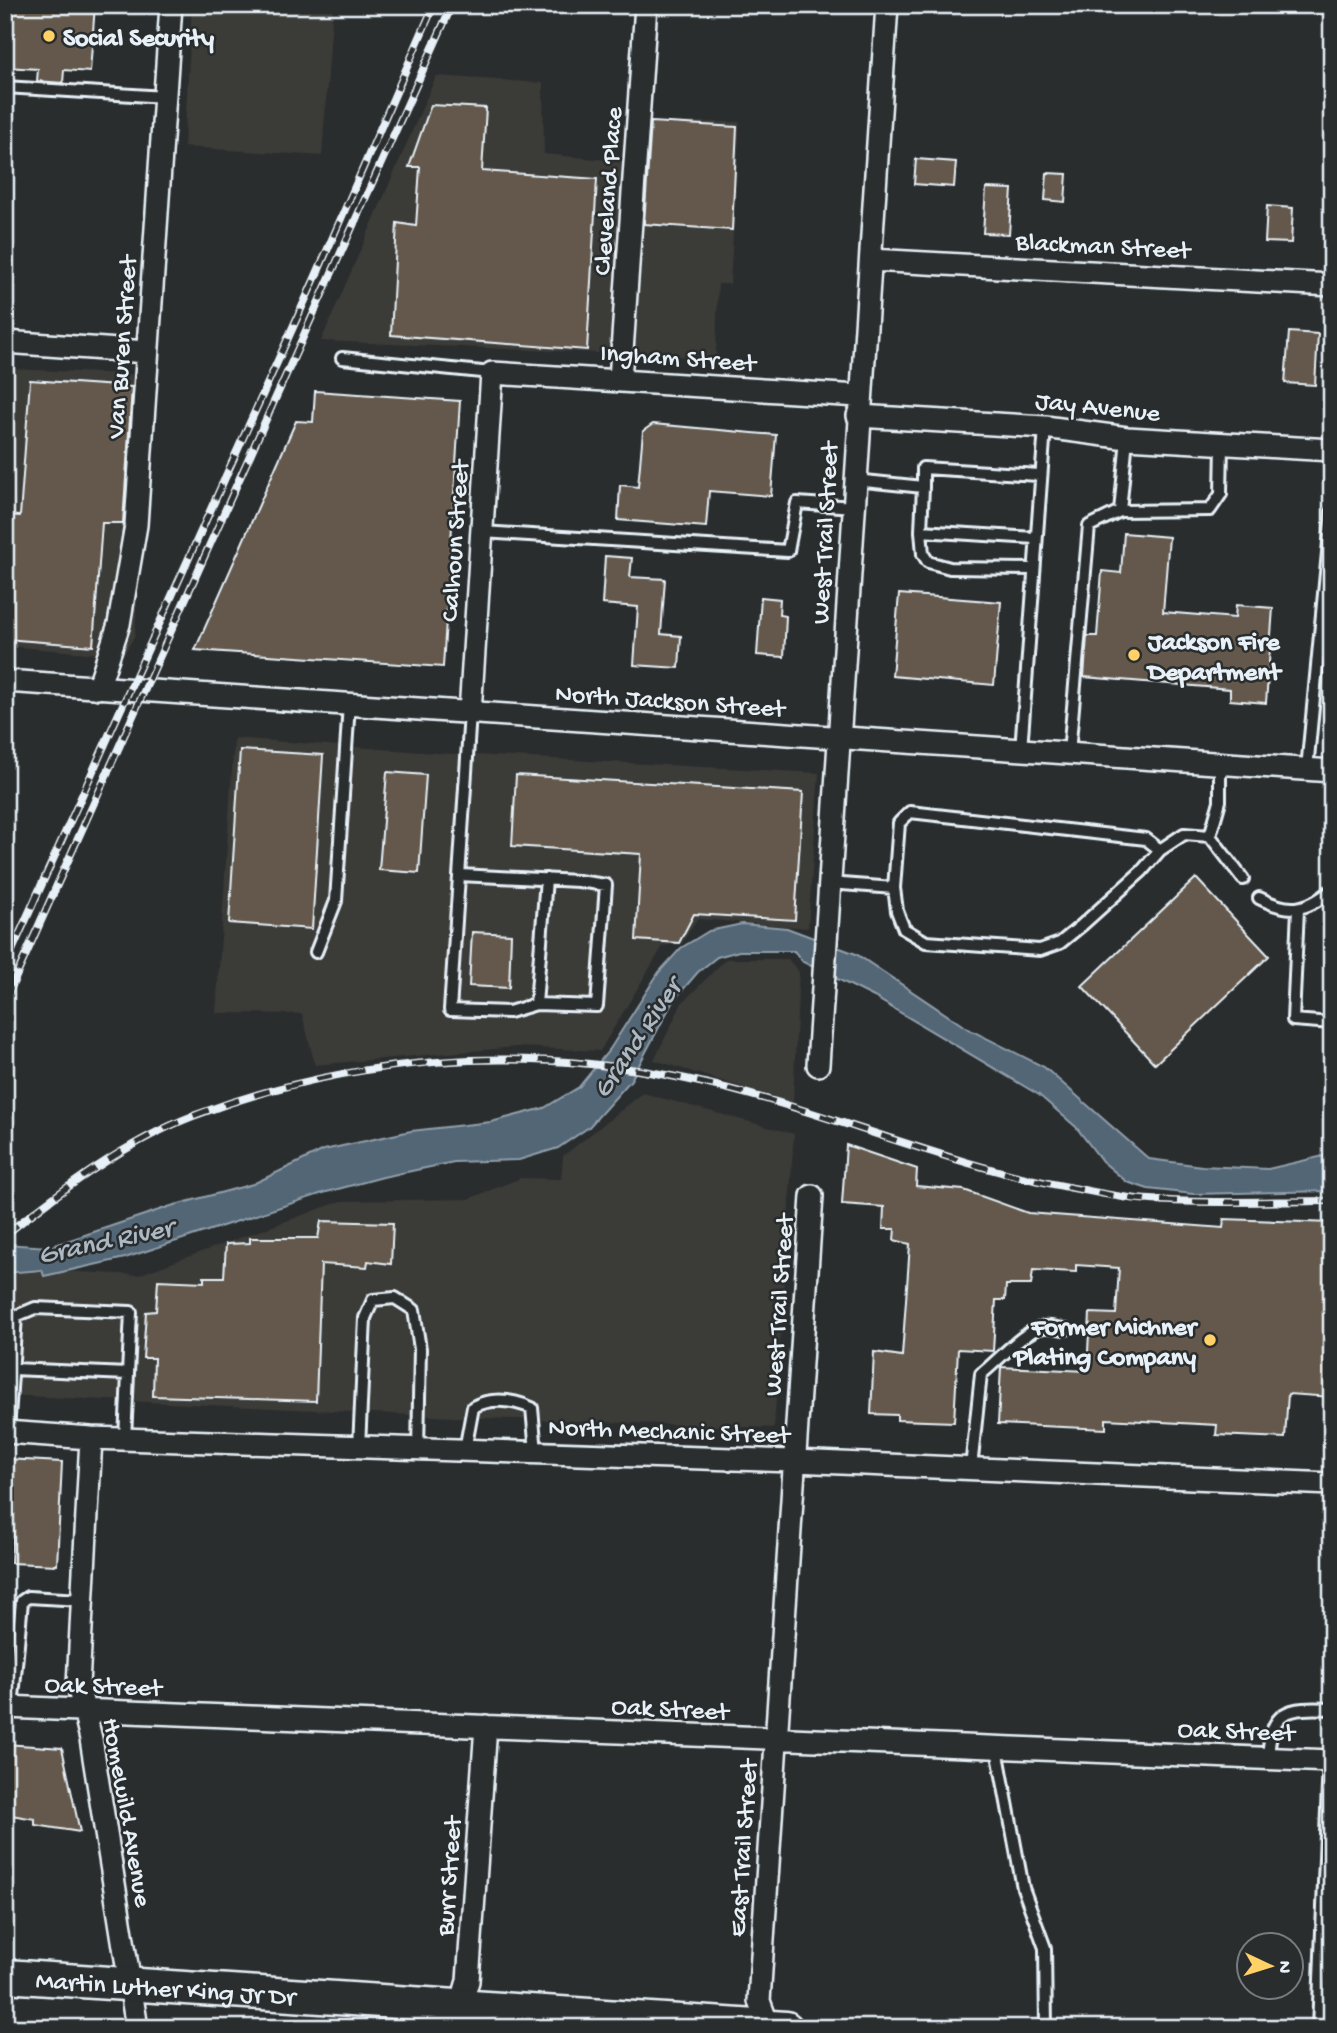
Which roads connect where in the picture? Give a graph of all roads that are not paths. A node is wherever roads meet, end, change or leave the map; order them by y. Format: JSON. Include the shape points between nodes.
{"nodes":[{"id":1,"x":171,"y":5,"type":"edge"},
{"id":2,"x":646,"y":5,"type":"edge"},
{"id":3,"x":887,"y":5,"type":"edge"},
{"id":4,"x":5,"y":87,"type":"edge"},
{"id":5,"x":165,"y":97,"type":"junction"},
{"id":6,"x":871,"y":260,"type":"junction"},
{"id":7,"x":1332,"y":285,"type":"edge"},
{"id":8,"x":5,"y":342,"type":"edge"},
{"id":9,"x":147,"y":352,"type":"junction"},
{"id":10,"x":342,"y":358,"type":"dead end"},
{"id":11,"x":492,"y":373,"type":"junction"},
{"id":12,"x":620,"y":380,"type":"junction"},
{"id":13,"x":859,"y":406,"type":"junction"},
{"id":14,"x":1045,"y":427,"type":"junction"},
{"id":15,"x":1128,"y":438,"type":"junction"},
{"id":16,"x":1222,"y":444,"type":"junction"},
{"id":17,"x":1332,"y":450,"type":"edge"},
{"id":18,"x":1039,"y":475,"type":"junction"},
{"id":19,"x":855,"y":480,"type":"junction"},
{"id":20,"x":923,"y":486,"type":"junction"},
{"id":21,"x":854,"y":507,"type":"junction"},
{"id":22,"x":1120,"y":511,"type":"junction"},
{"id":23,"x":1332,"y":511,"type":"edge"},
{"id":24,"x":921,"y":531,"type":"junction"},
{"id":25,"x":482,"y":532,"type":"junction"},
{"id":26,"x":1035,"y":538,"type":"junction"},
{"id":27,"x":1034,"y":569,"type":"junction"},
{"id":28,"x":5,"y":681,"type":"edge"},
{"id":29,"x":98,"y":688,"type":"junction"},
{"id":30,"x":349,"y":704,"type":"junction"},
{"id":31,"x":470,"y":713,"type":"junction"},
{"id":32,"x":839,"y":739,"type":"junction"},
{"id":33,"x":1021,"y":750,"type":"junction"},
{"id":34,"x":1069,"y":753,"type":"junction"},
{"id":35,"x":1220,"y":764,"type":"junction"},
{"id":36,"x":1307,"y":769,"type":"junction"},
{"id":37,"x":1332,"y":771,"type":"edge"},
{"id":38,"x":1210,"y":836,"type":"junction"},
{"id":39,"x":1160,"y":850,"type":"junction"},
{"id":40,"x":460,"y":875,"type":"junction"},
{"id":41,"x":546,"y":879,"type":"junction"},
{"id":42,"x":1243,"y":879,"type":"dead end"},
{"id":43,"x":829,"y":883,"type":"junction"},
{"id":44,"x":894,"y":888,"type":"junction"},
{"id":45,"x":1332,"y":890,"type":"edge"},
{"id":46,"x":1259,"y":898,"type":"dead end"},
{"id":47,"x":1298,"y":909,"type":"junction"},
{"id":48,"x":316,"y":951,"type":"dead end"},
{"id":49,"x":536,"y":1004,"type":"junction"},
{"id":50,"x":1332,"y":1023,"type":"edge"},
{"id":51,"x":818,"y":1065,"type":"dead end"},
{"id":52,"x":812,"y":1196,"type":"dead end"},
{"id":53,"x":1066,"y":1329,"type":"dead end"},
{"id":54,"x":13,"y":1369,"type":"junction"},
{"id":55,"x":128,"y":1374,"type":"junction"},
{"id":56,"x":7,"y":1432,"type":"edge"},
{"id":57,"x":91,"y":1438,"type":"junction"},
{"id":58,"x":125,"y":1439,"type":"junction"},
{"id":59,"x":359,"y":1447,"type":"junction"},
{"id":60,"x":418,"y":1449,"type":"junction"},
{"id":61,"x":465,"y":1450,"type":"junction"},
{"id":62,"x":536,"y":1452,"type":"junction"},
{"id":63,"x":794,"y":1461,"type":"junction"},
{"id":64,"x":971,"y":1468,"type":"junction"},
{"id":65,"x":1332,"y":1484,"type":"edge"},
{"id":66,"x":82,"y":1600,"type":"junction"},
{"id":67,"x":8,"y":1707,"type":"edge"},
{"id":68,"x":1332,"y":1709,"type":"edge"},
{"id":69,"x":83,"y":1711,"type":"junction"},
{"id":70,"x":486,"y":1726,"type":"junction"},
{"id":71,"x":776,"y":1741,"type":"junction"},
{"id":72,"x":997,"y":1749,"type":"junction"},
{"id":73,"x":1268,"y":1758,"type":"junction"},
{"id":74,"x":1331,"y":1761,"type":"edge"},
{"id":75,"x":5,"y":1976,"type":"edge"},
{"id":76,"x":130,"y":1985,"type":"junction"},
{"id":77,"x":457,"y":2017,"type":"edge"},
{"id":78,"x":775,"y":2027,"type":"edge"},
{"id":79,"x":137,"y":2028,"type":"edge"},
{"id":80,"x":1046,"y":2028,"type":"edge"},
{"id":81,"x":1318,"y":2028,"type":"edge"}],
"edges":[{"from":1,"to":5,"type":"street","name":"Van Buren Street"},
{"from":2,"to":12,"type":"street","name":"Cleveland Place"},
{"from":3,"to":6,"type":"street","name":"West Trail Street"},
{"from":4,"to":5,"type":"lane"},
{"from":5,"to":9,"type":"street","name":"Van Buren Street"},
{"from":6,"to":7,"type":"street","name":"Blackman Street"},
{"from":6,"to":13,"type":"street","name":"West Trail Street"},
{"from":8,"to":9,"type":"street"},
{"from":9,"to":29,"type":"street","name":"Van Buren Street","via":[[136,525],[119,624]]},
{"from":10,"to":11,"type":"lane"},
{"from":11,"to":12,"type":"street","name":"Ingham Street"},
{"from":11,"to":25,"type":"street","name":"Calhoun Street"},
{"from":12,"to":13,"type":"street","name":"Ingham Street"},
{"from":13,"to":14,"type":"street","name":"Jay Avenue"},
{"from":13,"to":19,"type":"street","name":"West Trail Street"},
{"from":14,"to":15,"type":"street","name":"Jay Avenue"},
{"from":14,"to":18,"type":"lane"},
{"from":15,"to":16,"type":"street","name":"Jay Avenue"},
{"from":15,"to":22,"type":"lane"},
{"from":16,"to":17,"type":"street","name":"Jay Avenue"},
{"from":16,"to":22,"type":"lane","via":[[1221,494],[1210,510]]},
{"from":18,"to":20,"type":"lane","via":[[923,468]]},
{"from":18,"to":26,"type":"lane"},
{"from":19,"to":20,"type":"lane"},
{"from":19,"to":21,"type":"street","name":"West Trail Street"},
{"from":20,"to":24,"type":"lane"},
{"from":21,"to":25,"type":"lane","via":[[797,503],[788,551]]},
{"from":21,"to":32,"type":"street","name":"West Trail Street"},
{"from":22,"to":34,"type":"lane","via":[[1089,526]]},
{"from":23,"to":36,"type":"lane"},
{"from":24,"to":26,"type":"lane"},
{"from":24,"to":27,"type":"lane","via":[[928,562],[950,568]]},
{"from":25,"to":31,"type":"street","name":"Calhoun Street"},
{"from":26,"to":27,"type":"lane"},
{"from":27,"to":33,"type":"lane"},
{"from":28,"to":29,"type":"street","name":"North Jackson Street"},
{"from":29,"to":30,"type":"street","name":"North Jackson Street"},
{"from":30,"to":31,"type":"street","name":"North Jackson Street"},
{"from":30,"to":48,"type":"lane","via":[[336,901]]},
{"from":31,"to":32,"type":"street","name":"North Jackson Street"},
{"from":31,"to":40,"type":"lane"},
{"from":32,"to":33,"type":"street","name":"North Jackson Street"},
{"from":32,"to":43,"type":"street","name":"West Trail Street"},
{"from":33,"to":34,"type":"street","name":"North Jackson Street"},
{"from":34,"to":35,"type":"street","name":"North Jackson Street"},
{"from":35,"to":36,"type":"street","name":"North Jackson Street"},
{"from":35,"to":38,"type":"lane","via":[[1220,801]]},
{"from":36,"to":37,"type":"street","name":"North Jackson Street"},
{"from":38,"to":39,"type":"lane","via":[[1184,834]]},
{"from":38,"to":42,"type":"lane"},
{"from":39,"to":44,"type":"lane","via":[[1146,839],[910,812],[899,823]]},
{"from":39,"to":44,"type":"lane","via":[[1082,925],[1060,943],[1040,950],[926,942],[904,929]]},
{"from":40,"to":41,"type":"lane"},
{"from":40,"to":49,"type":"lane","via":[[450,1010],[509,1012]]},
{"from":41,"to":49,"type":"lane"},
{"from":41,"to":49,"type":"lane","via":[[606,885],[597,1006]]},
{"from":43,"to":44,"type":"lane"},
{"from":43,"to":51,"type":"street","name":"West Trail Street"},
{"from":45,"to":47,"type":"lane","via":[[1317,903]]},
{"from":46,"to":47,"type":"lane","via":[[1279,908]]},
{"from":47,"to":50,"type":"lane","via":[[1293,1020]]},
{"from":52,"to":63,"type":"street","name":"West Trail Street"},
{"from":53,"to":64,"type":"lane","via":[[1042,1327],[1017,1340],[981,1374]]},
{"from":54,"to":55,"type":"lane"},
{"from":54,"to":55,"type":"lane","via":[[16,1316],[36,1308],[131,1312]]},
{"from":54,"to":56,"type":"lane"},
{"from":55,"to":58,"type":"lane"},
{"from":56,"to":57,"type":"street","name":"North Mechanic Street"},
{"from":57,"to":58,"type":"street","name":"North Mechanic Street"},
{"from":57,"to":66,"type":"street","name":"Homewild Avenue"},
{"from":58,"to":59,"type":"street","name":"North Mechanic Street"},
{"from":59,"to":60,"type":"street","name":"North Mechanic Street"},
{"from":59,"to":60,"type":"lane","via":[[365,1318],[373,1300],[395,1298],[414,1310],[420,1349]]},
{"from":60,"to":61,"type":"street","name":"North Mechanic Street"},
{"from":61,"to":62,"type":"street","name":"North Mechanic Street"},
{"from":61,"to":62,"type":"lane","via":[[473,1407],[502,1400],[532,1408]]},
{"from":62,"to":63,"type":"street","name":"North Mechanic Street"},
{"from":63,"to":64,"type":"street","name":"North Mechanic Street"},
{"from":63,"to":71,"type":"street","name":"East Trail Street"},
{"from":64,"to":65,"type":"street","name":"North Mechanic Street"},
{"from":66,"to":67,"type":"lane","via":[[28,1597],[22,1601]]},
{"from":66,"to":69,"type":"street","name":"Homewild Avenue","via":[[78,1685]]},
{"from":67,"to":69,"type":"street","name":"Oak Street"},
{"from":68,"to":73,"type":"lane","via":[[1292,1709],[1282,1714],[1269,1737]]},
{"from":69,"to":70,"type":"street","name":"Oak Street"},
{"from":69,"to":76,"type":"street","name":"Homewild Avenue"},
{"from":70,"to":71,"type":"street","name":"Oak Street"},
{"from":70,"to":77,"type":"street","name":"Burr Street","via":[[468,1981]]},
{"from":71,"to":72,"type":"street","name":"Oak Street"},
{"from":71,"to":78,"type":"street","name":"East Trail Street","via":[[759,2001]]},
{"from":72,"to":73,"type":"street","name":"Oak Street"},
{"from":72,"to":80,"type":"lane","via":[[1023,1888],[1045,1948]]},
{"from":73,"to":74,"type":"street","name":"Oak Street"},
{"from":74,"to":81,"type":"lane"},
{"from":75,"to":76,"type":"street","name":"Martin Luther King Jr Dr"},
{"from":76,"to":77,"type":"street","name":"Martin Luther King Jr Dr"},
{"from":76,"to":79,"type":"street","name":"Homewild Avenue"},
{"from":77,"to":78,"type":"street","name":"Martin Luther King Jr Dr"}]}
